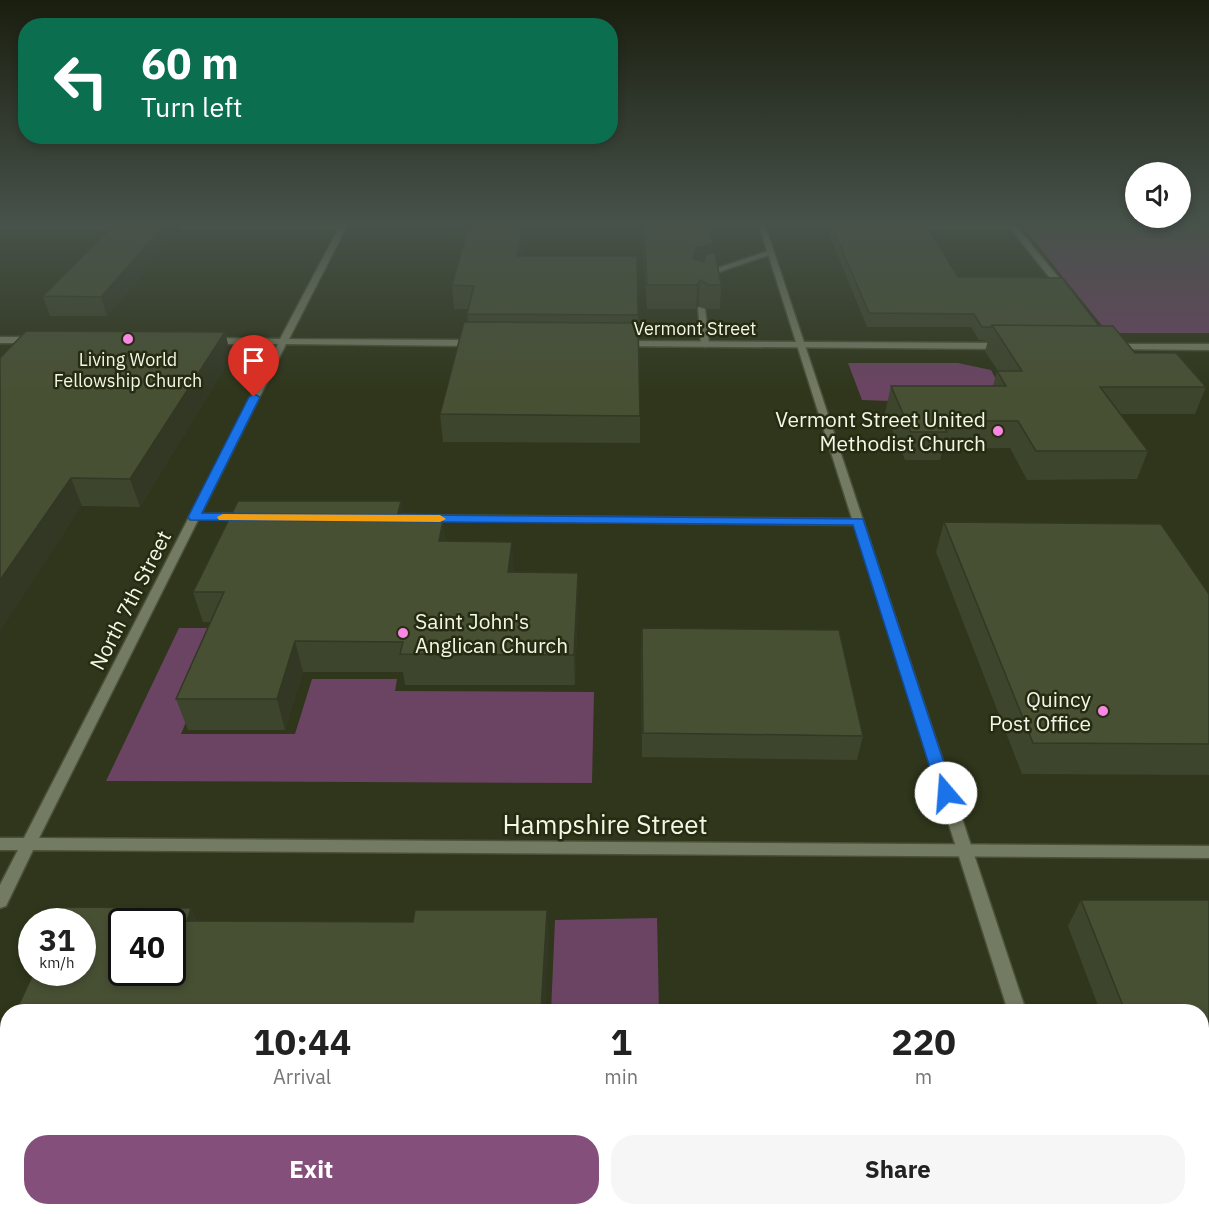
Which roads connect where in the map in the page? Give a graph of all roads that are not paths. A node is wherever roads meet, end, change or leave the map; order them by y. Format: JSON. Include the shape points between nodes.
{"nodes":[{"id":1,"x":316,"y":279,"type":"edge"},
{"id":2,"x":698,"y":279,"type":"edge"},
{"id":3,"x":779,"y":279,"type":"edge"},
{"id":4,"x":1055,"y":279,"type":"edge"},
{"id":5,"x":698,"y":282,"type":"edge"},
{"id":6,"x":1073,"y":301,"type":"edge"},
{"id":7,"x":701,"y":309,"type":"edge"},
{"id":8,"x":1103,"y":337,"type":"edge"},
{"id":9,"x":0,"y":340,"type":"edge"},
{"id":10,"x":47,"y":340,"type":"edge"},
{"id":11,"x":200,"y":341,"type":"edge"},
{"id":12,"x":283,"y":342,"type":"junction"},
{"id":13,"x":482,"y":343,"type":"edge"},
{"id":14,"x":611,"y":344,"type":"edge"},
{"id":15,"x":705,"y":344,"type":"junction"},
{"id":16,"x":801,"y":345,"type":"junction"},
{"id":17,"x":1016,"y":346,"type":"edge"},
{"id":18,"x":1099,"y":346,"type":"edge"},
{"id":19,"x":1111,"y":346,"type":"junction"},
{"id":20,"x":1209,"y":347,"type":"edge"},
{"id":21,"x":194,"y":517,"type":"junction"},
{"id":22,"x":256,"y":518,"type":"edge"},
{"id":23,"x":374,"y":518,"type":"edge"},
{"id":24,"x":858,"y":522,"type":"junction"},
{"id":25,"x":0,"y":844,"type":"edge"},
{"id":26,"x":28,"y":844,"type":"junction"},
{"id":27,"x":965,"y":850,"type":"junction"},
{"id":28,"x":1209,"y":852,"type":"edge"},
{"id":29,"x":0,"y":901,"type":"edge"},
{"id":30,"x":1015,"y":1004,"type":"edge"}],
"edges":[{"from":1,"to":12,"type":"street","name":"North 7th Street"},
{"from":2,"to":5,"type":"street"},
{"from":3,"to":16,"type":"street"},
{"from":4,"to":6,"type":"street"},
{"from":7,"to":15,"type":"street"},
{"from":8,"to":19,"type":"street"},
{"from":9,"to":10,"type":"street"},
{"from":11,"to":12,"type":"street"},
{"from":12,"to":13,"type":"street"},
{"from":12,"to":21,"type":"street","name":"North 7th Street"},
{"from":14,"to":15,"type":"street","name":"Vermont Street"},
{"from":15,"to":16,"type":"street","name":"Vermont Street"},
{"from":16,"to":17,"type":"street","name":"Vermont Street"},
{"from":16,"to":24,"type":"street"},
{"from":18,"to":19,"type":"street"},
{"from":19,"to":20,"type":"street"},
{"from":21,"to":22,"type":"street"},
{"from":21,"to":26,"type":"street","name":"North 7th Street"},
{"from":23,"to":24,"type":"street"},
{"from":24,"to":27,"type":"street"},
{"from":25,"to":26,"type":"street","name":"Hampshire Street"},
{"from":26,"to":27,"type":"street","name":"Hampshire Street"},
{"from":26,"to":29,"type":"street","name":"North 7th Street"},
{"from":27,"to":28,"type":"street","name":"Hampshire Street"},
{"from":27,"to":30,"type":"street"}]}
